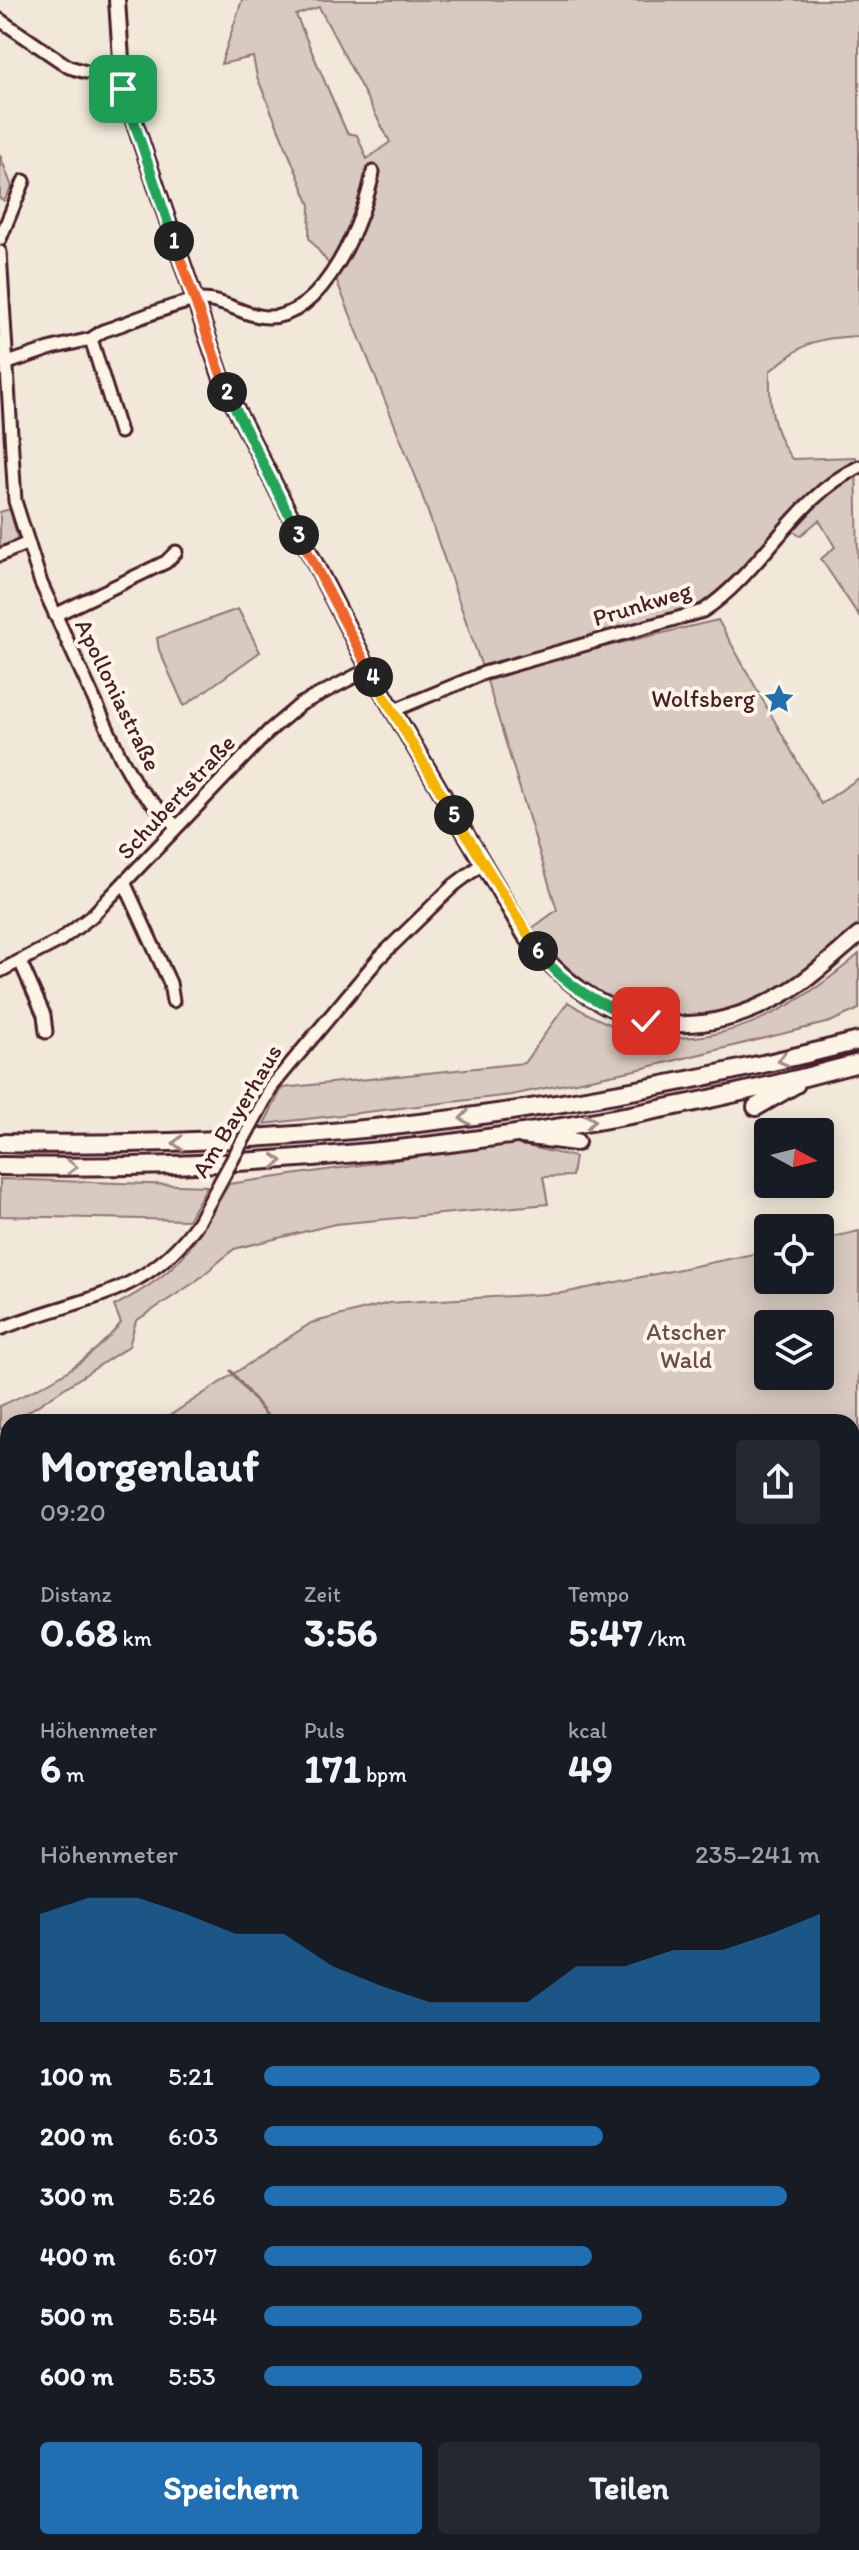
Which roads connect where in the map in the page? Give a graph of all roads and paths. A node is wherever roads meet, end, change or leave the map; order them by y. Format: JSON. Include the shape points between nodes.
{"nodes":[{"id":1,"x":117,"y":0,"type":"edge"},
{"id":2,"x":0,"y":20,"type":"edge"},
{"id":3,"x":86,"y":72,"type":"dead end"},
{"id":4,"x":373,"y":172,"type":"dead end"},
{"id":5,"x":24,"y":181,"type":"dead end"},
{"id":6,"x":0,"y":239,"type":"edge"},
{"id":7,"x":0,"y":252,"type":"edge"},
{"id":8,"x":195,"y":302,"type":"junction"},
{"id":9,"x":91,"y":339,"type":"junction"},
{"id":10,"x":5,"y":364,"type":"junction"},
{"id":11,"x":120,"y":432,"type":"dead end"},
{"id":12,"x":859,"y":467,"type":"edge"},
{"id":13,"x":28,"y":543,"type":"junction"},
{"id":14,"x":176,"y":552,"type":"dead end"},
{"id":15,"x":0,"y":555,"type":"edge"},
{"id":16,"x":55,"y":615,"type":"junction"},
{"id":17,"x":369,"y":669,"type":"junction"},
{"id":18,"x":392,"y":711,"type":"junction"},
{"id":19,"x":177,"y":827,"type":"junction"},
{"id":20,"x":482,"y":864,"type":"junction"},
{"id":21,"x":125,"y":884,"type":"junction"},
{"id":22,"x":859,"y":935,"type":"edge"},
{"id":23,"x":21,"y":963,"type":"junction"},
{"id":24,"x":0,"y":971,"type":"edge"},
{"id":25,"x":173,"y":1001,"type":"dead end"},
{"id":26,"x":46,"y":1032,"type":"dead end"},
{"id":27,"x":859,"y":1041,"type":"edge"},
{"id":28,"x":859,"y":1063,"type":"edge"},
{"id":29,"x":811,"y":1075,"type":"junction"},
{"id":30,"x":756,"y":1107,"type":"dead end"},
{"id":31,"x":513,"y":1133,"type":"junction"},
{"id":32,"x":576,"y":1142,"type":"dead end"},
{"id":33,"x":0,"y":1143,"type":"edge"},
{"id":34,"x":0,"y":1166,"type":"edge"},
{"id":35,"x":0,"y":1329,"type":"edge"}],
"edges":[{"from":1,"to":8,"type":"main road","via":[[123,89]]},
{"from":2,"to":3,"type":"street","via":[[69,67]]},
{"from":4,"to":8,"type":"street","via":[[355,234],[328,278],[301,305],[268,317]]},
{"from":5,"to":6,"type":"street"},
{"from":7,"to":10,"type":"street","name":"Apolloniastraße"},
{"from":8,"to":9,"type":"street"},
{"from":8,"to":17,"type":"main road","via":[[245,431]]},
{"from":9,"to":10,"type":"street"},
{"from":9,"to":11,"type":"street"},
{"from":10,"to":13,"type":"street","name":"Apolloniastraße","via":[[15,501]]},
{"from":12,"to":18,"type":"street","name":"Prunkweg","via":[[824,490],[728,595],[703,611],[484,673]]},
{"from":13,"to":15,"type":"street"},
{"from":13,"to":16,"type":"street","name":"Apolloniastraße"},
{"from":14,"to":16,"type":"street","name":"Apolloniastraße","via":[[166,562]]},
{"from":16,"to":19,"type":"street","name":"Apolloniastraße","via":[[138,788]]},
{"from":17,"to":18,"type":"main road"},
{"from":17,"to":19,"type":"street","name":"Schubertstraße","via":[[301,704]]},
{"from":18,"to":20,"type":"main road"},
{"from":19,"to":21,"type":"street","name":"Schubertstraße"},
{"from":20,"to":22,"type":"main road","via":[[525,935],[561,976],[593,1001],[646,1021],[698,1024],[755,1010],[790,991]]},
{"from":20,"to":35,"type":"street","name":"Am Bayerhaus","bridge":true,"via":[[379,958],[273,1085],[179,1249],[138,1280]]},
{"from":21,"to":23,"type":"street","name":"Schubertstraße","via":[[59,941]]},
{"from":21,"to":25,"type":"street","via":[[170,983]]},
{"from":23,"to":24,"type":"street","name":"Schubertstraße"},
{"from":23,"to":26,"type":"street"},
{"from":27,"to":33,"type":"highway","one_way":true,"via":[[639,1091],[416,1125],[284,1138],[105,1146]]},
{"from":28,"to":29,"type":"highway"},
{"from":29,"to":30,"type":"highway"},
{"from":31,"to":29,"type":"highway","one_way":true},
{"from":31,"to":32,"type":"highway"},
{"from":34,"to":31,"type":"highway","one_way":true,"via":[[287,1161]]}]}
